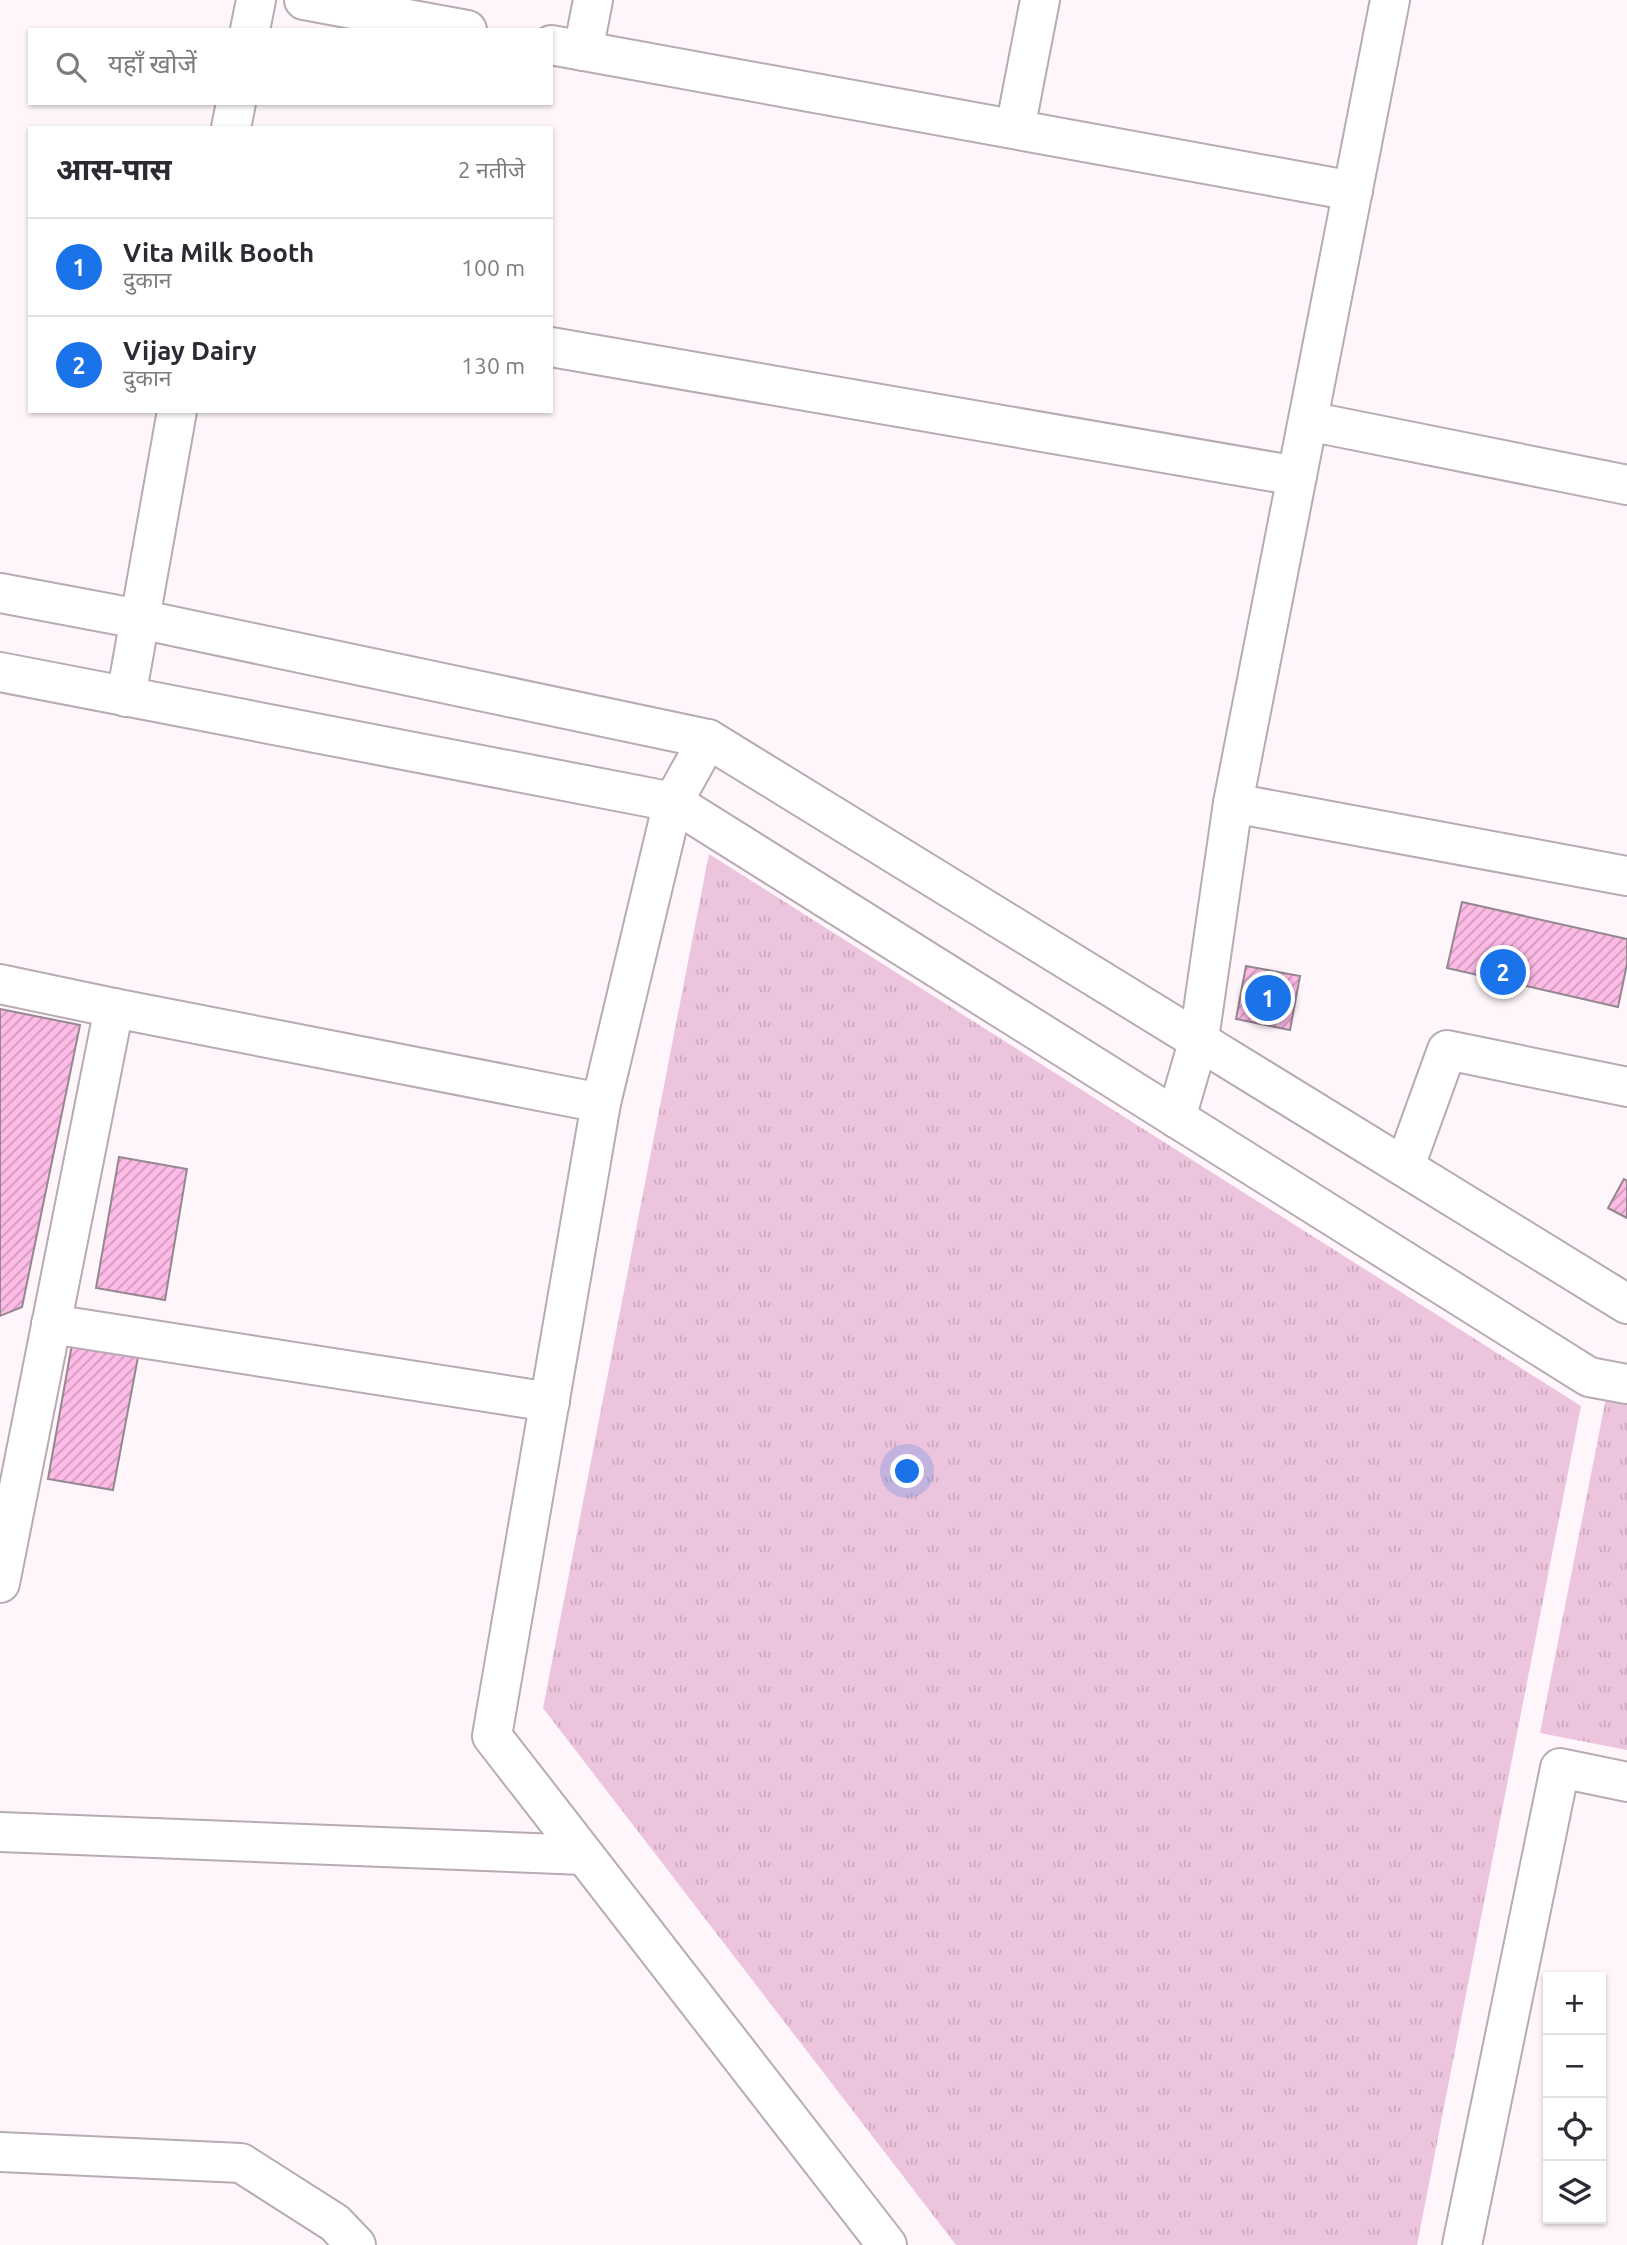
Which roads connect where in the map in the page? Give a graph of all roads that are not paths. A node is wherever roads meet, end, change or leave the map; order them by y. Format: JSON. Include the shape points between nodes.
{"nodes":[{"id":1,"x":256,"y":0,"type":"edge"},
{"id":2,"x":304,"y":0,"type":"edge"},
{"id":3,"x":593,"y":0,"type":"edge"},
{"id":4,"x":1040,"y":0,"type":"edge"},
{"id":5,"x":1390,"y":0,"type":"edge"},
{"id":6,"x":250,"y":28,"type":"edge"},
{"id":7,"x":456,"y":28,"type":"edge"},
{"id":8,"x":567,"y":48,"type":"edge"},
{"id":9,"x":236,"y":105,"type":"edge"},
{"id":10,"x":231,"y":126,"type":"edge"},
{"id":11,"x":1015,"y":129,"type":"junction"},
{"id":12,"x":1353,"y":191,"type":"junction"},
{"id":13,"x":553,"y":347,"type":"edge"},
{"id":14,"x":177,"y":413,"type":"edge"},
{"id":15,"x":1308,"y":421,"type":"junction"},
{"id":16,"x":1297,"y":476,"type":"junction"},
{"id":17,"x":1627,"y":485,"type":"edge"},
{"id":18,"x":0,"y":593,"type":"edge"},
{"id":19,"x":139,"y":619,"type":"junction"},
{"id":20,"x":0,"y":672,"type":"edge"},
{"id":21,"x":125,"y":697,"type":"junction"},
{"id":22,"x":708,"y":739,"type":"junction"},
{"id":23,"x":673,"y":802,"type":"junction"},
{"id":24,"x":1233,"y":803,"type":"junction"},
{"id":25,"x":1627,"y":876,"type":"edge"},
{"id":26,"x":0,"y":984,"type":"edge"},
{"id":27,"x":114,"y":1008,"type":"junction"},
{"id":28,"x":1199,"y":1039,"type":"junction"},
{"id":29,"x":1627,"y":1087,"type":"edge"},
{"id":30,"x":601,"y":1103,"type":"junction"},
{"id":31,"x":1176,"y":1118,"type":"junction"},
{"id":32,"x":1405,"y":1166,"type":"junction"},
{"id":33,"x":1627,"y":1304,"type":"edge"},
{"id":34,"x":51,"y":1324,"type":"junction"},
{"id":35,"x":1627,"y":1384,"type":"edge"},
{"id":36,"x":550,"y":1402,"type":"junction"},
{"id":37,"x":0,"y":1583,"type":"edge"},
{"id":38,"x":1627,"y":1782,"type":"edge"},
{"id":39,"x":0,"y":1832,"type":"edge"},
{"id":40,"x":584,"y":1855,"type":"junction"},
{"id":41,"x":0,"y":2152,"type":"edge"},
{"id":42,"x":356,"y":2245,"type":"edge"},
{"id":43,"x":887,"y":2245,"type":"edge"},
{"id":44,"x":1462,"y":2245,"type":"edge"}],
"edges":[{"from":1,"to":6,"type":"street"},
{"from":2,"to":7,"type":"street"},
{"from":3,"to":8,"type":"street"},
{"from":4,"to":11,"type":"street"},
{"from":5,"to":12,"type":"street"},
{"from":8,"to":11,"type":"street"},
{"from":9,"to":10,"type":"street"},
{"from":11,"to":12,"type":"street"},
{"from":12,"to":15,"type":"street"},
{"from":13,"to":16,"type":"street"},
{"from":14,"to":19,"type":"street"},
{"from":15,"to":16,"type":"street"},
{"from":15,"to":17,"type":"street"},
{"from":16,"to":24,"type":"street"},
{"from":18,"to":19,"type":"street"},
{"from":19,"to":21,"type":"street"},
{"from":19,"to":22,"type":"street"},
{"from":20,"to":21,"type":"street"},
{"from":21,"to":23,"type":"street"},
{"from":22,"to":23,"type":"street"},
{"from":22,"to":28,"type":"street"},
{"from":23,"to":30,"type":"street"},
{"from":23,"to":31,"type":"street"},
{"from":24,"to":25,"type":"street"},
{"from":24,"to":28,"type":"street"},
{"from":26,"to":27,"type":"street"},
{"from":27,"to":30,"type":"street"},
{"from":27,"to":34,"type":"street"},
{"from":28,"to":31,"type":"street"},
{"from":28,"to":32,"type":"street"},
{"from":29,"to":32,"type":"street","via":[[1447,1050]]},
{"from":30,"to":36,"type":"street"},
{"from":31,"to":35,"type":"street","via":[[1589,1377]]},
{"from":32,"to":33,"type":"street"},
{"from":34,"to":36,"type":"street"},
{"from":34,"to":37,"type":"street"},
{"from":36,"to":40,"type":"street","via":[[492,1736]]},
{"from":38,"to":44,"type":"street","via":[[1560,1768]]},
{"from":39,"to":40,"type":"street"},
{"from":40,"to":43,"type":"street"},
{"from":41,"to":42,"type":"street","via":[[241,2164],[335,2223]]}]}
